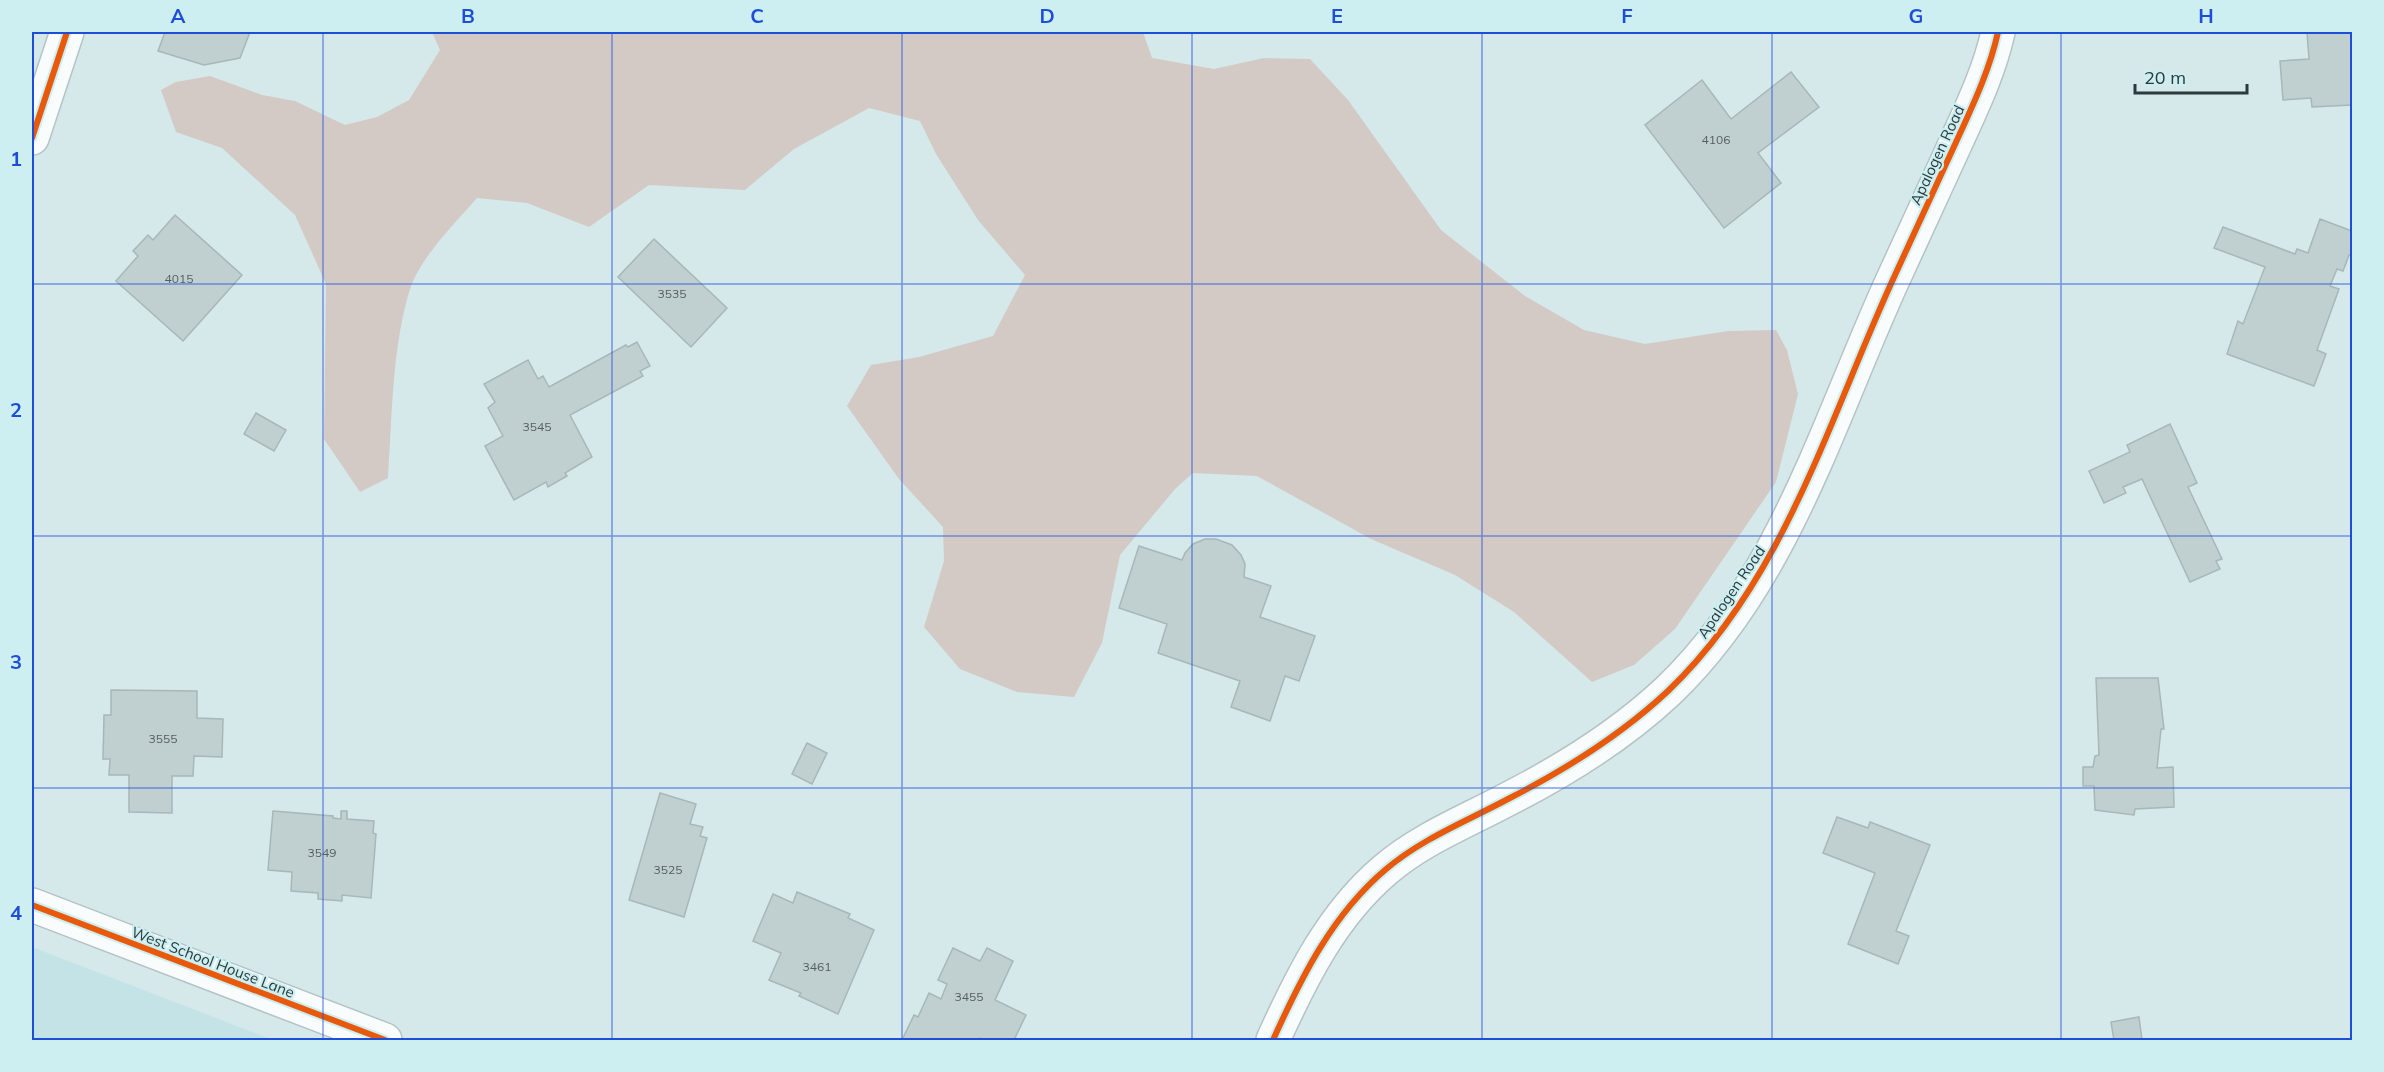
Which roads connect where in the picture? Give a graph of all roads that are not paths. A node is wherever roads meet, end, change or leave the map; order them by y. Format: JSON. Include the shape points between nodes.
{"nodes":[{"id":1,"x":68,"y":32,"type":"edge"},
{"id":2,"x":1998,"y":32,"type":"edge"},
{"id":3,"x":32,"y":138,"type":"edge"},
{"id":4,"x":32,"y":905,"type":"edge"},
{"id":5,"x":385,"y":1041,"type":"edge"},
{"id":6,"x":1273,"y":1041,"type":"edge"}],
"edges":[{"from":1,"to":3,"type":"street"},
{"from":2,"to":6,"type":"street","name":"Apalogen Road","via":[[1981,86],[1871,328],[1791,517],[1732,616],[1668,691],[1621,730],[1583,757],[1414,849],[1385,870],[1326,937],[1297,987]]},
{"from":4,"to":5,"type":"street","name":"West School House Lane"}]}
